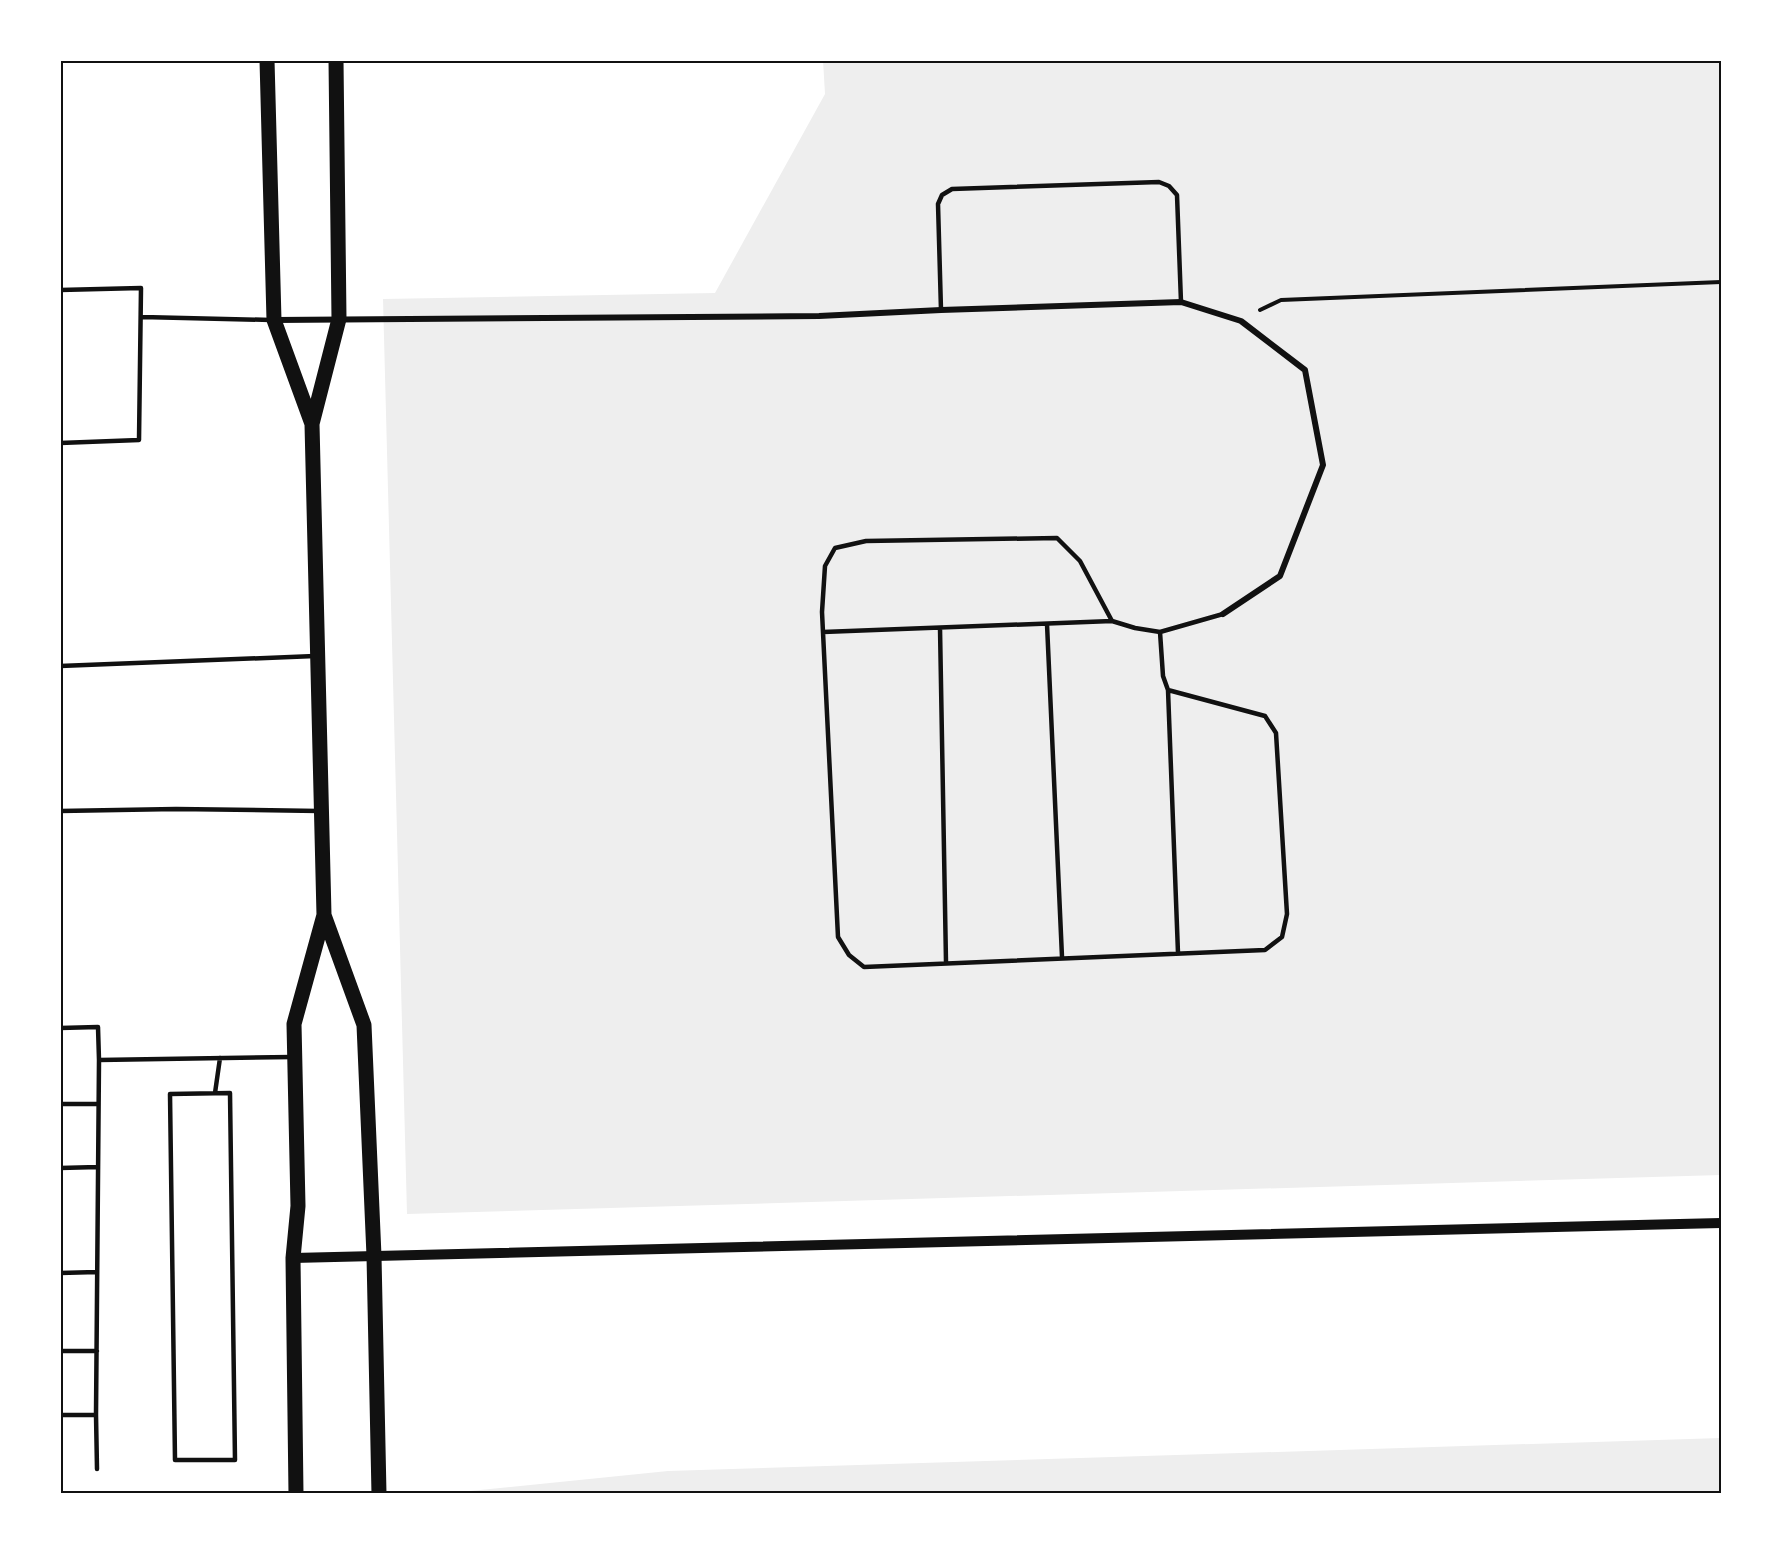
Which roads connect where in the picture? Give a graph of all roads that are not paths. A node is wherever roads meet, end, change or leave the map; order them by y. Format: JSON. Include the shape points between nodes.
{"nodes":[{"id":1,"x":267,"y":60,"type":"edge"},
{"id":2,"x":336,"y":60,"type":"edge"},
{"id":3,"x":60,"y":290,"type":"edge"},
{"id":4,"x":1181,"y":302,"type":"junction"},
{"id":5,"x":941,"y":310,"type":"junction"},
{"id":6,"x":142,"y":317,"type":"junction"},
{"id":7,"x":339,"y":319,"type":"junction"},
{"id":8,"x":274,"y":320,"type":"junction"},
{"id":9,"x":312,"y":424,"type":"junction"},
{"id":10,"x":60,"y":443,"type":"edge"},
{"id":11,"x":1224,"y":614,"type":"joint"},
{"id":12,"x":1112,"y":621,"type":"junction"},
{"id":13,"x":1047,"y":624,"type":"junction"},
{"id":14,"x":939,"y":628,"type":"junction"},
{"id":15,"x":823,"y":632,"type":"junction"},
{"id":16,"x":1160,"y":632,"type":"junction"},
{"id":17,"x":317,"y":656,"type":"junction"},
{"id":18,"x":60,"y":666,"type":"edge"},
{"id":19,"x":1168,"y":690,"type":"junction"},
{"id":20,"x":60,"y":811,"type":"edge"},
{"id":21,"x":322,"y":811,"type":"junction"},
{"id":22,"x":324,"y":915,"type":"junction"},
{"id":23,"x":1178,"y":953,"type":"junction"},
{"id":24,"x":1062,"y":957,"type":"junction"},
{"id":25,"x":946,"y":962,"type":"junction"},
{"id":26,"x":60,"y":1028,"type":"edge"},
{"id":27,"x":295,"y":1057,"type":"junction"},
{"id":28,"x":220,"y":1058,"type":"junction"},
{"id":29,"x":99,"y":1060,"type":"junction"},
{"id":30,"x":215,"y":1093,"type":"junction"},
{"id":31,"x":97,"y":1101,"type":"junction"},
{"id":32,"x":60,"y":1104,"type":"edge"},
{"id":33,"x":98,"y":1167,"type":"junction"},
{"id":34,"x":60,"y":1168,"type":"edge"},
{"id":35,"x":1721,"y":1223,"type":"edge"},
{"id":36,"x":374,"y":1256,"type":"junction"},
{"id":37,"x":292,"y":1258,"type":"junction"},
{"id":38,"x":97,"y":1272,"type":"junction"},
{"id":39,"x":60,"y":1273,"type":"edge"},
{"id":40,"x":60,"y":1351,"type":"edge"},
{"id":41,"x":97,"y":1351,"type":"junction"},
{"id":42,"x":96,"y":1415,"type":"junction"},
{"id":43,"x":60,"y":1416,"type":"edge"},
{"id":44,"x":97,"y":1469,"type":"dead end"},
{"id":45,"x":296,"y":1494,"type":"edge"},
{"id":46,"x":380,"y":1494,"type":"edge"}],
"edges":[{"from":1,"to":8,"type":"main road"},
{"from":2,"to":7,"type":"main road"},
{"from":3,"to":6,"type":"lane","via":[[141,288]]},
{"from":4,"to":5,"type":"street"},
{"from":4,"to":5,"type":"lane","via":[[1177,195],[1159,182],[952,189],[942,195],[938,204]]},
{"from":4,"to":11,"type":"street","via":[[1241,321],[1305,370],[1323,465],[1280,576]]},
{"from":5,"to":7,"type":"street","via":[[819,316]]},
{"from":6,"to":8,"type":"lane"},
{"from":6,"to":10,"type":"lane","via":[[139,440]]},
{"from":7,"to":8,"type":"street"},
{"from":7,"to":9,"type":"main road"},
{"from":8,"to":9,"type":"main road"},
{"from":9,"to":17,"type":"main road"},
{"from":11,"to":16,"type":"lane"},
{"from":12,"to":13,"type":"lane"},
{"from":12,"to":15,"type":"lane","via":[[1080,561],[1057,538],[866,541],[834,548],[825,566]]},
{"from":12,"to":16,"type":"lane"},
{"from":13,"to":14,"type":"lane"},
{"from":13,"to":24,"type":"lane"},
{"from":14,"to":15,"type":"lane"},
{"from":14,"to":25,"type":"lane"},
{"from":15,"to":25,"type":"lane","via":[[838,937],[849,955],[864,967]]},
{"from":16,"to":19,"type":"lane","via":[[1163,676]]},
{"from":17,"to":18,"type":"lane"},
{"from":17,"to":21,"type":"main road"},
{"from":19,"to":23,"type":"lane"},
{"from":19,"to":23,"type":"lane","via":[[1264,716],[1276,733],[1287,914],[1282,937],[1265,950]]},
{"from":20,"to":21,"type":"lane"},
{"from":21,"to":22,"type":"main road"},
{"from":22,"to":27,"type":"main road","via":[[294,1024]]},
{"from":22,"to":36,"type":"main road","via":[[364,1025]]},
{"from":23,"to":24,"type":"lane"},
{"from":24,"to":25,"type":"lane"},
{"from":26,"to":29,"type":"lane","via":[[98,1027]]},
{"from":27,"to":28,"type":"lane"},
{"from":27,"to":37,"type":"main road","via":[[298,1206]]},
{"from":28,"to":29,"type":"lane"},
{"from":28,"to":30,"type":"lane"},
{"from":29,"to":31,"type":"lane"},
{"from":30,"to":30,"type":"lane","via":[[170,1094],[176,1461],[235,1460],[230,1094]]},
{"from":31,"to":32,"type":"lane"},
{"from":31,"to":33,"type":"lane"},
{"from":33,"to":34,"type":"lane"},
{"from":33,"to":38,"type":"lane"},
{"from":35,"to":36,"type":"street"},
{"from":36,"to":37,"type":"street"},
{"from":36,"to":46,"type":"main road"},
{"from":37,"to":45,"type":"main road"},
{"from":38,"to":39,"type":"lane"},
{"from":38,"to":41,"type":"lane"},
{"from":40,"to":41,"type":"lane"},
{"from":41,"to":42,"type":"lane"},
{"from":42,"to":43,"type":"lane"},
{"from":42,"to":44,"type":"lane"}]}
